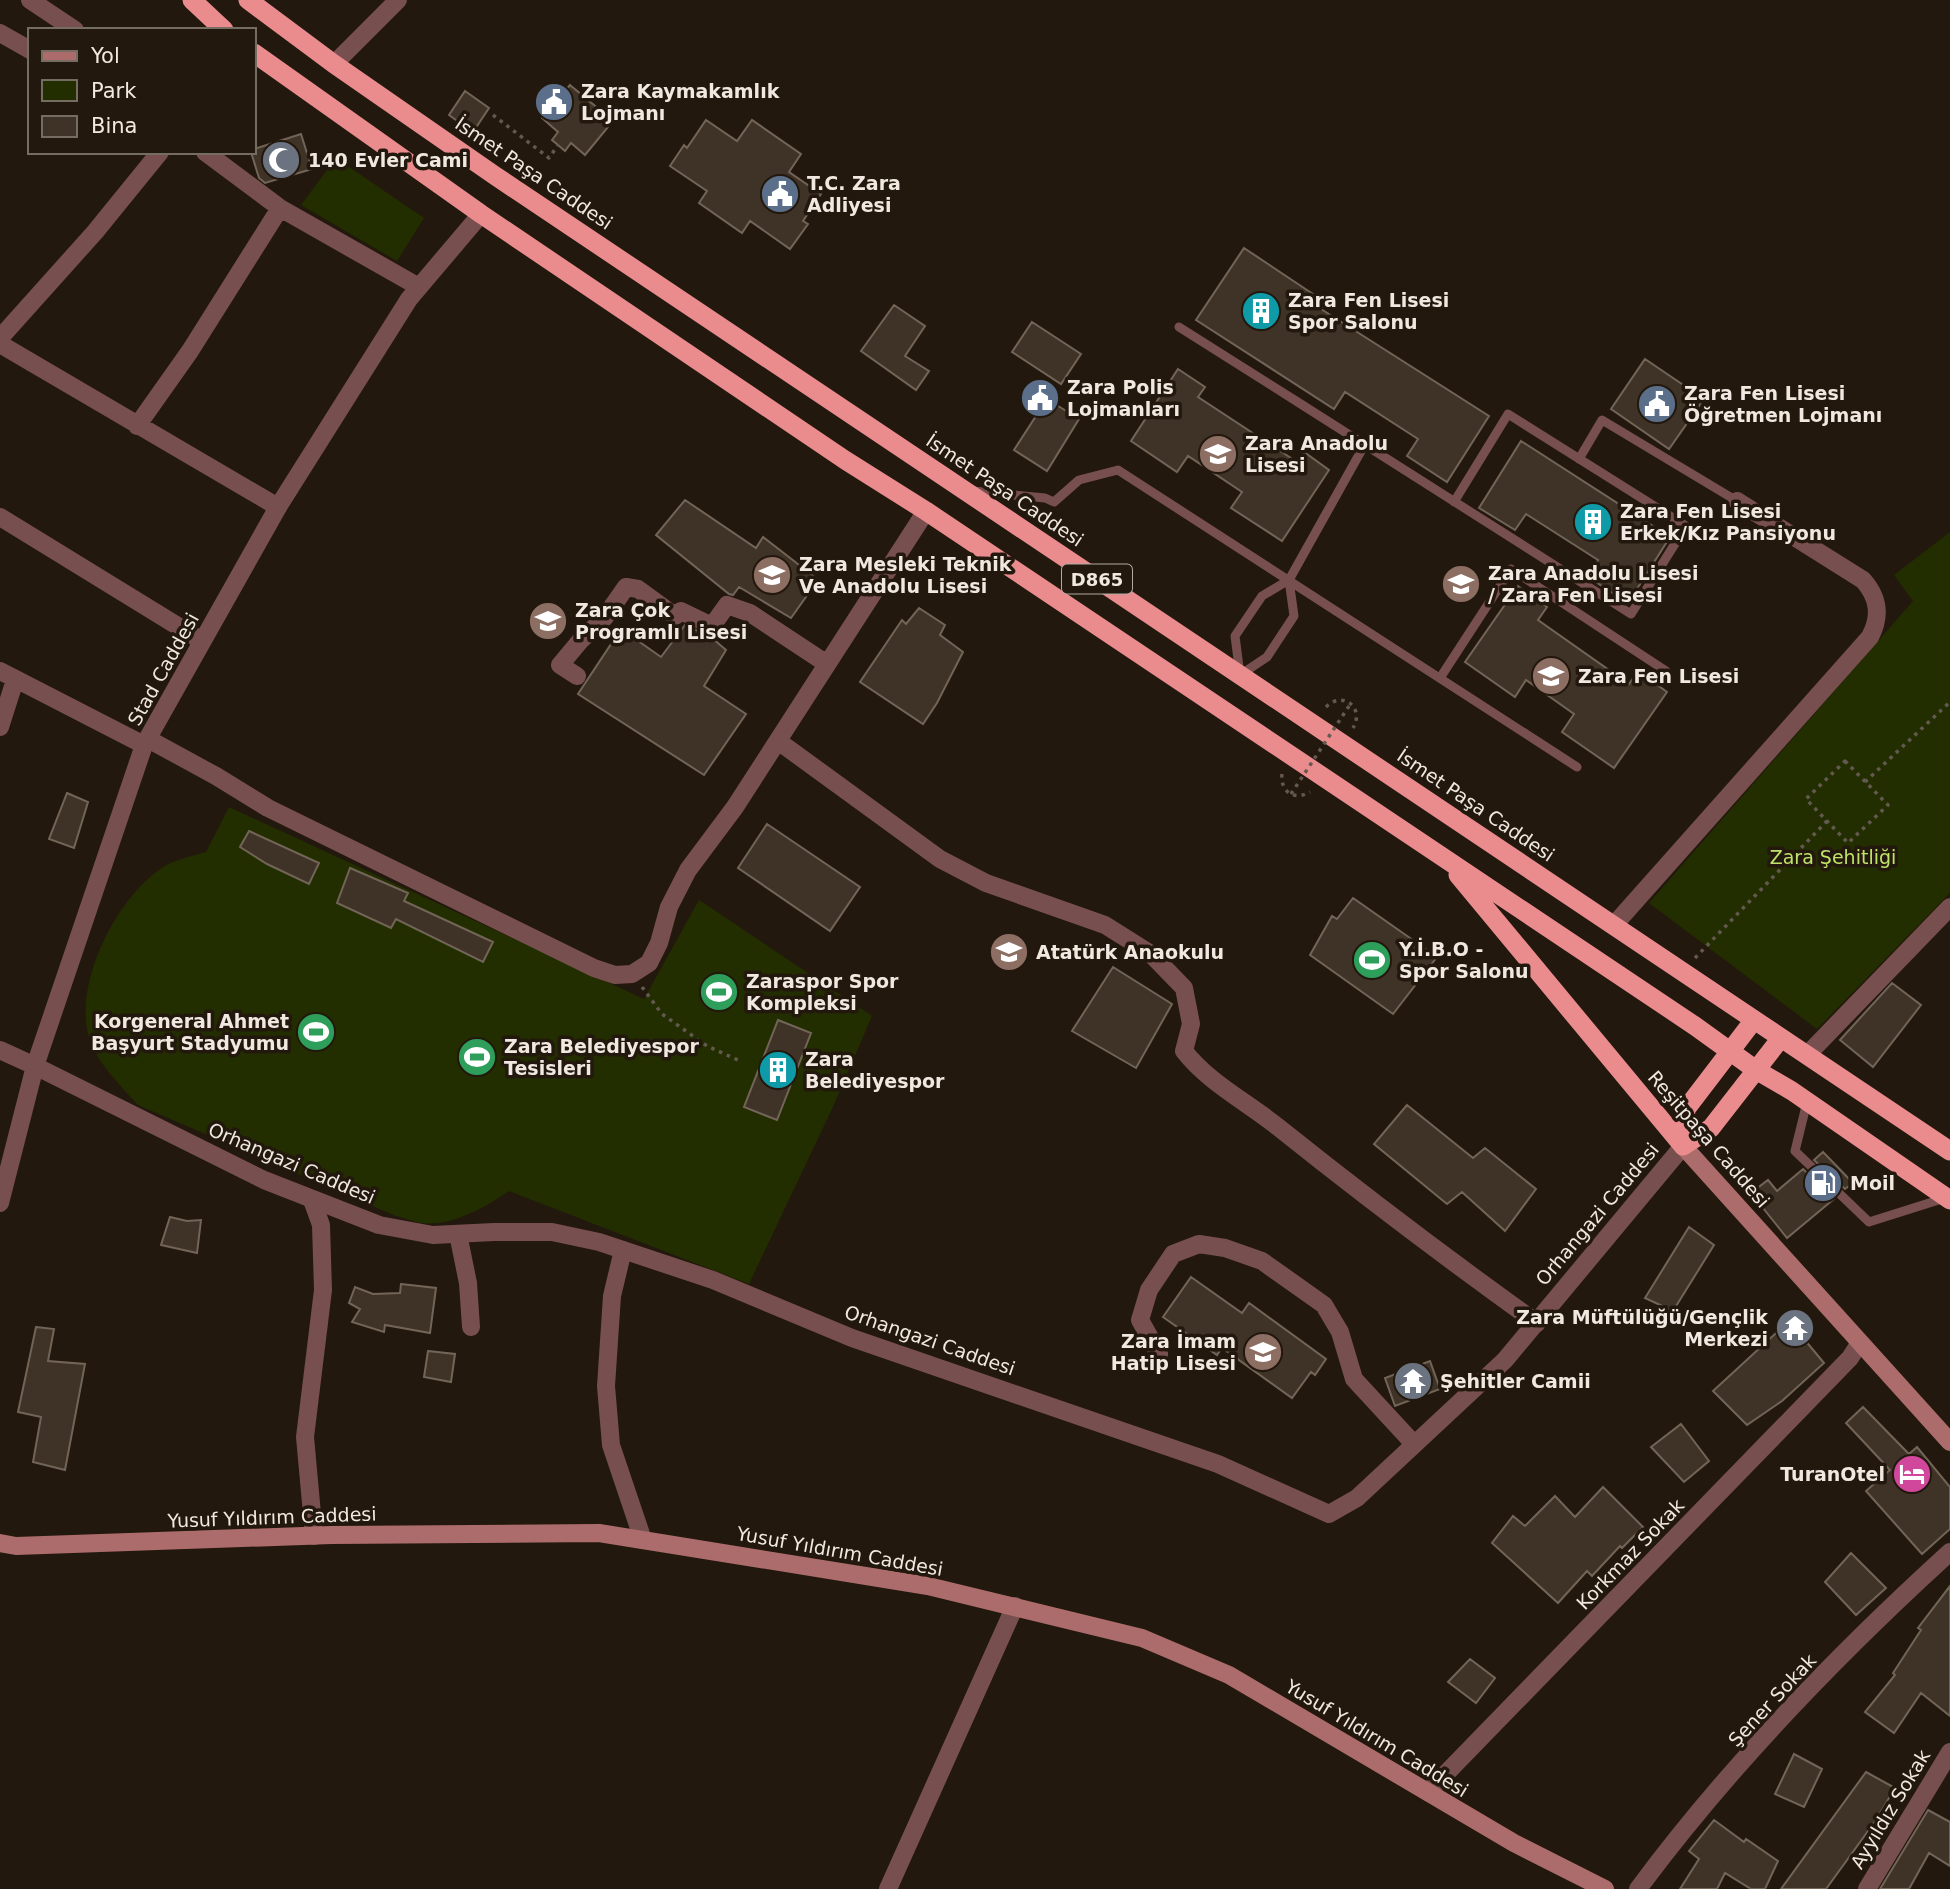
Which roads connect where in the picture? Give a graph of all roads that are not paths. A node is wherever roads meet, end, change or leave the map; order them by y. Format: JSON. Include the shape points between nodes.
{"nodes":[{"id":1,"x":30,"y":0,"type":"edge"},
{"id":2,"x":192,"y":0,"type":"edge"},
{"id":3,"x":248,"y":0,"type":"edge"},
{"id":4,"x":398,"y":0,"type":"edge"},
{"id":5,"x":72,"y":28,"type":"edge"},
{"id":6,"x":222,"y":28,"type":"edge"},
{"id":7,"x":0,"y":33,"type":"edge"},
{"id":8,"x":28,"y":49,"type":"edge"},
{"id":9,"x":256,"y":54,"type":"edge"},
{"id":10,"x":334,"y":64,"type":"junction"},
{"id":11,"x":158,"y":154,"type":"edge"},
{"id":12,"x":208,"y":154,"type":"edge"},
{"id":13,"x":280,"y":208,"type":"junction"},
{"id":14,"x":481,"y":214,"type":"junction"},
{"id":15,"x":419,"y":287,"type":"junction"},
{"id":16,"x":1179,"y":327,"type":"dead end"},
{"id":17,"x":0,"y":338,"type":"edge"},
{"id":18,"x":0,"y":344,"type":"edge"},
{"id":19,"x":137,"y":426,"type":"junction"},
{"id":20,"x":1364,"y":444,"type":"junction"},
{"id":21,"x":1579,"y":459,"type":"junction"},
{"id":22,"x":964,"y":490,"type":"junction"},
{"id":23,"x":1737,"y":501,"type":"joint"},
{"id":24,"x":1454,"y":502,"type":"junction"},
{"id":25,"x":278,"y":507,"type":"junction"},
{"id":26,"x":926,"y":511,"type":"junction"},
{"id":27,"x":0,"y":517,"type":"edge"},
{"id":28,"x":1289,"y":580,"type":"junction"},
{"id":29,"x":202,"y":641,"type":"junction"},
{"id":30,"x":827,"y":664,"type":"junction"},
{"id":31,"x":1666,"y":671,"type":"dead end"},
{"id":32,"x":1240,"y":675,"type":"junction"},
{"id":33,"x":8,"y":676,"type":"edge"},
{"id":34,"x":577,"y":676,"type":"dead end"},
{"id":35,"x":1440,"y":678,"type":"junction"},
{"id":36,"x":0,"y":727,"type":"edge"},
{"id":37,"x":778,"y":741,"type":"junction"},
{"id":38,"x":146,"y":742,"type":"junction"},
{"id":39,"x":1577,"y":767,"type":"dead end"},
{"id":40,"x":1444,"y":858,"type":"junction"},
{"id":41,"x":1950,"y":907,"type":"edge"},
{"id":42,"x":1614,"y":925,"type":"junction"},
{"id":43,"x":1754,"y":1020,"type":"junction"},
{"id":44,"x":1781,"y":1038,"type":"junction"},
{"id":45,"x":0,"y":1050,"type":"edge"},
{"id":46,"x":1731,"y":1051,"type":"junction"},
{"id":47,"x":1807,"y":1055,"type":"junction"},
{"id":48,"x":35,"y":1066,"type":"junction"},
{"id":49,"x":1756,"y":1070,"type":"junction"},
{"id":50,"x":1807,"y":1102,"type":"junction"},
{"id":51,"x":1683,"y":1146,"type":"junction"},
{"id":52,"x":1950,"y":1151,"type":"edge"},
{"id":53,"x":1948,"y":1199,"type":"edge"},
{"id":54,"x":312,"y":1200,"type":"junction"},
{"id":55,"x":0,"y":1203,"type":"edge"},
{"id":56,"x":458,"y":1234,"type":"junction"},
{"id":57,"x":623,"y":1250,"type":"junction"},
{"id":58,"x":1537,"y":1323,"type":"junction"},
{"id":59,"x":471,"y":1328,"type":"dead end"},
{"id":60,"x":1859,"y":1344,"type":"junction"},
{"id":61,"x":1159,"y":1353,"type":"dead end"},
{"id":62,"x":1950,"y":1442,"type":"edge"},
{"id":63,"x":1414,"y":1444,"type":"junction"},
{"id":64,"x":314,"y":1536,"type":"junction"},
{"id":65,"x":643,"y":1540,"type":"junction"},
{"id":66,"x":0,"y":1543,"type":"edge"},
{"id":67,"x":1950,"y":1552,"type":"edge"},
{"id":68,"x":1015,"y":1606,"type":"junction"},
{"id":69,"x":1950,"y":1752,"type":"edge"},
{"id":70,"x":1428,"y":1792,"type":"junction"},
{"id":71,"x":888,"y":1889,"type":"edge"},
{"id":72,"x":1605,"y":1889,"type":"edge"},
{"id":73,"x":1638,"y":1889,"type":"edge"},
{"id":74,"x":1867,"y":1889,"type":"edge"}],
"edges":[{"from":1,"to":5,"type":"street"},
{"from":2,"to":6,"type":"highway"},
{"from":3,"to":10,"type":"highway","name":"İsmet Paşa Caddesi","number":"D865"},
{"from":4,"to":10,"type":"street"},
{"from":7,"to":8,"type":"street"},
{"from":9,"to":14,"type":"highway","number":"D865"},
{"from":10,"to":22,"type":"highway","name":"İsmet Paşa Caddesi","number":"D865"},
{"from":11,"to":17,"type":"street"},
{"from":12,"to":13,"type":"street"},
{"from":13,"to":15,"type":"street"},
{"from":13,"to":19,"type":"street"},
{"from":14,"to":15,"type":"street","name":"Stad Caddesi"},
{"from":14,"to":26,"type":"highway","number":"D865"},
{"from":15,"to":25,"type":"street","name":"Stad Caddesi"},
{"from":16,"to":20,"type":"lane"},
{"from":18,"to":19,"type":"street"},
{"from":19,"to":25,"type":"street"},
{"from":20,"to":24,"type":"lane"},
{"from":20,"to":28,"type":"lane"},
{"from":21,"to":23,"type":"lane","via":[[1602,420]]},
{"from":21,"to":24,"type":"lane","via":[[1508,414]]},
{"from":21,"to":24,"type":"lane","via":[[1686,526],[1631,614]]},
{"from":22,"to":28,"type":"lane","via":[[1054,502],[1079,480],[1118,470]]},
{"from":22,"to":32,"type":"highway","name":"İsmet Paşa Caddesi","number":"D865"},
{"from":23,"to":42,"type":"street","via":[[1863,580],[1878,606],[1875,628]]},
{"from":25,"to":29,"type":"street","name":"Stad Caddesi"},
{"from":26,"to":30,"type":"street"},
{"from":26,"to":40,"type":"highway","number":"D865"},
{"from":27,"to":29,"type":"street"},
{"from":28,"to":32,"type":"lane","via":[[1294,616],[1268,657]]},
{"from":28,"to":32,"type":"lane","via":[[1262,596],[1236,636]]},
{"from":28,"to":35,"type":"lane"},
{"from":29,"to":38,"type":"street","name":"Stad Caddesi"},
{"from":30,"to":34,"type":"street","via":[[750,613],[727,605],[712,626],[681,611],[675,616],[638,589],[626,587],[560,666]]},
{"from":30,"to":37,"type":"street"},
{"from":31,"to":35,"type":"lane","via":[[1511,569]]},
{"from":32,"to":42,"type":"highway","name":"İsmet Paşa Caddesi","number":"D865"},
{"from":33,"to":36,"type":"street"},
{"from":33,"to":38,"type":"street"},
{"from":35,"to":39,"type":"lane"},
{"from":37,"to":38,"type":"street","via":[[688,870],[649,962],[632,974],[615,975],[391,870]]},
{"from":37,"to":58,"type":"street","via":[[940,859],[986,883],[1105,925],[1151,954],[1184,988],[1191,1024],[1184,1051],[1198,1068]]},
{"from":38,"to":48,"type":"street","name":"Stad Caddesi"},
{"from":40,"to":46,"type":"highway","number":"D865"},
{"from":40,"to":51,"type":"highway","name":"Reşitpaşa Caddesi"},
{"from":41,"to":47,"type":"street"},
{"from":42,"to":43,"type":"highway","name":"İsmet Paşa Caddesi","number":"D865"},
{"from":43,"to":44,"type":"highway","name":"İsmet Paşa Caddesi","number":"D865"},
{"from":43,"to":46,"type":"highway","name":"Orhangazi Caddesi"},
{"from":44,"to":47,"type":"highway","name":"İsmet Paşa Caddesi","number":"D865"},
{"from":44,"to":49,"type":"highway","name":"Orhangazi Caddesi"},
{"from":45,"to":48,"type":"street","name":"Orhangazi Caddesi"},
{"from":46,"to":49,"type":"highway","number":"D865"},
{"from":46,"to":51,"type":"highway","name":"Orhangazi Caddesi","via":[[1686,1109]]},
{"from":47,"to":52,"type":"highway","name":"İsmet Paşa Caddesi","number":"D865"},
{"from":48,"to":54,"type":"street","name":"Orhangazi Caddesi"},
{"from":48,"to":55,"type":"street","name":"Stad Caddesi"},
{"from":49,"to":50,"type":"highway","number":"D865"},
{"from":49,"to":51,"type":"highway","name":"Orhangazi Caddesi","via":[[1711,1128]]},
{"from":50,"to":53,"type":"highway","number":"D865"},
{"from":50,"to":53,"type":"lane","via":[[1795,1151],[1869,1222]]},
{"from":51,"to":58,"type":"street","name":"Orhangazi Caddesi"},
{"from":51,"to":60,"type":"main road","name":"Reşitpaşa Caddesi"},
{"from":54,"to":56,"type":"street","name":"Orhangazi Caddesi","via":[[379,1225],[433,1236]]},
{"from":54,"to":64,"type":"street","via":[[321,1225],[323,1290],[305,1437]]},
{"from":56,"to":57,"type":"street","name":"Orhangazi Caddesi","via":[[552,1231]]},
{"from":56,"to":59,"type":"street"},
{"from":57,"to":63,"type":"street","name":"Orhangazi Caddesi","via":[[713,1280],[852,1338],[1218,1464],[1329,1514],[1356,1498]]},
{"from":57,"to":65,"type":"street","via":[[612,1296],[606,1386],[611,1445]]},
{"from":58,"to":63,"type":"street","name":"Orhangazi Caddesi","via":[[1505,1360]]},
{"from":60,"to":62,"type":"main road","name":"Reşitpaşa Caddesi"},
{"from":60,"to":70,"type":"street","name":"Korkmaz Sokak"},
{"from":61,"to":63,"type":"street","via":[[1140,1320],[1149,1290],[1173,1254],[1199,1244],[1262,1261],[1324,1305],[1340,1332],[1354,1379]]},
{"from":64,"to":65,"type":"main road","name":"Yusuf Yıldırım Caddesi","via":[[599,1533]]},
{"from":64,"to":66,"type":"main road","name":"Yusuf Yıldırım Caddesi"},
{"from":65,"to":68,"type":"main road","name":"Yusuf Yıldırım Caddesi","via":[[928,1586]]},
{"from":67,"to":73,"type":"street","name":"Şener Sokak","via":[[1881,1615],[1768,1734]]},
{"from":68,"to":70,"type":"main road","name":"Yusuf Yıldırım Caddesi","via":[[1142,1638],[1229,1675]]},
{"from":68,"to":71,"type":"street"},
{"from":69,"to":74,"type":"street","name":"Ayyıldız Sokak"},
{"from":70,"to":72,"type":"main road","name":"Yusuf Yıldırım Caddesi"}]}
